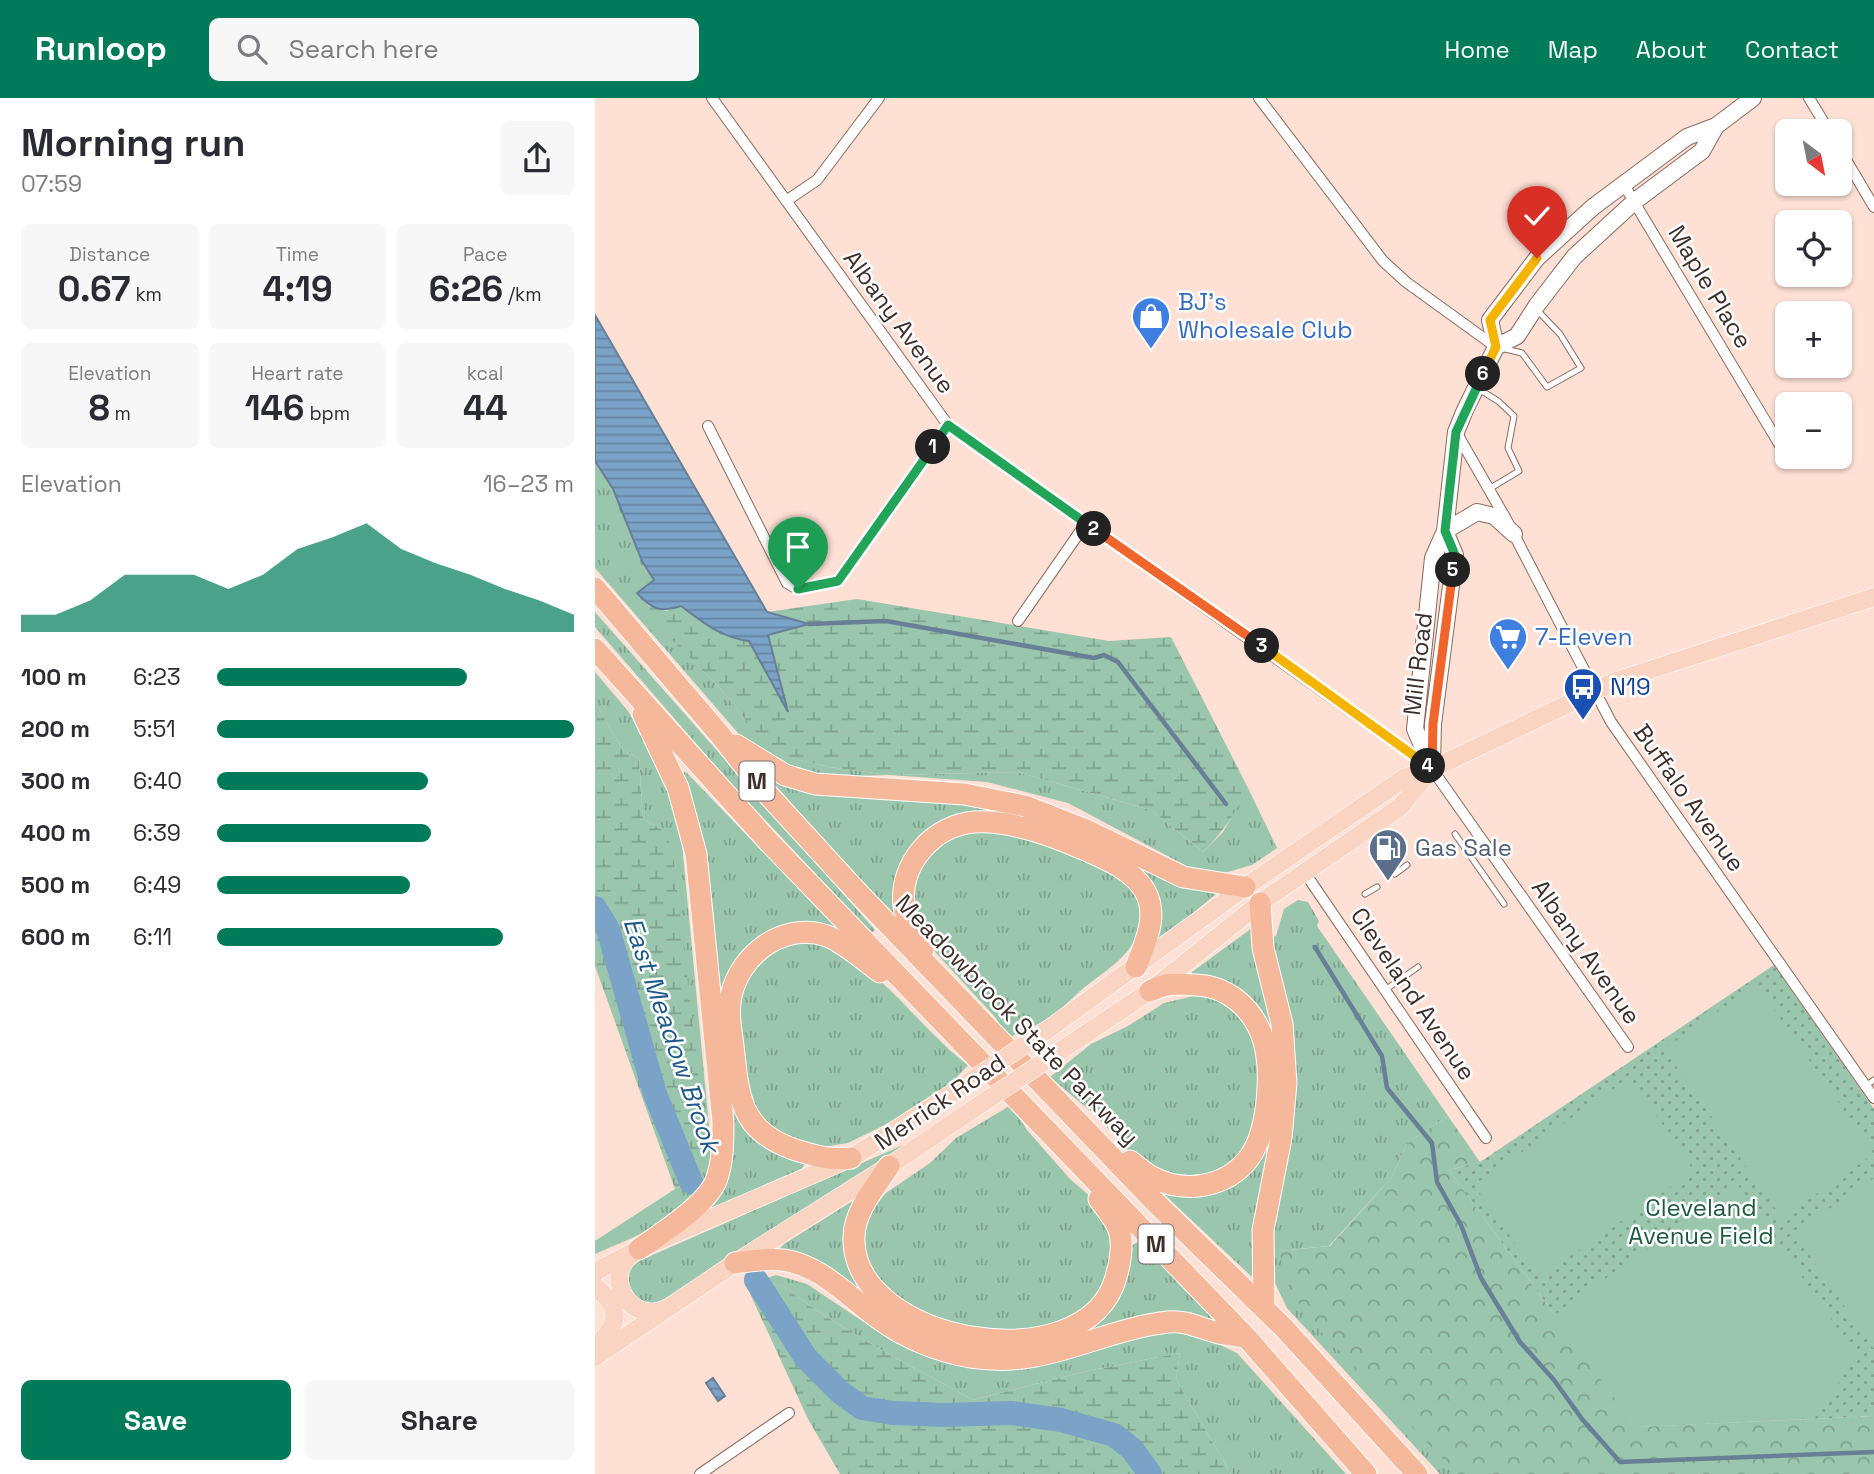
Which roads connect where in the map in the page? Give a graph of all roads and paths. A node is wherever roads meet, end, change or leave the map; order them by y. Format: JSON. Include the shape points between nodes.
{"nodes":[{"id":1,"x":712,"y":98,"type":"edge"},
{"id":2,"x":879,"y":98,"type":"edge"},
{"id":3,"x":1259,"y":98,"type":"edge"},
{"id":4,"x":1753,"y":98,"type":"edge"},
{"id":5,"x":1809,"y":98,"type":"edge"},
{"id":6,"x":1822,"y":119,"type":"edge"},
{"id":7,"x":1716,"y":126,"type":"junction"},
{"id":8,"x":1852,"y":170,"type":"edge"},
{"id":9,"x":1624,"y":185,"type":"junction"},
{"id":10,"x":786,"y":201,"type":"junction"},
{"id":11,"x":1635,"y":201,"type":"junction"},
{"id":12,"x":1874,"y":206,"type":"edge"},
{"id":13,"x":1535,"y":307,"type":"junction"},
{"id":14,"x":1496,"y":347,"type":"junction"},
{"id":15,"x":1476,"y":387,"type":"junction"},
{"id":16,"x":948,"y":425,"type":"junction"},
{"id":17,"x":708,"y":426,"type":"dead end"},
{"id":18,"x":1456,"y":432,"type":"junction"},
{"id":19,"x":1775,"y":437,"type":"edge"},
{"id":20,"x":1489,"y":489,"type":"junction"},
{"id":21,"x":1086,"y":523,"type":"junction"},
{"id":22,"x":1445,"y":531,"type":"junction"},
{"id":23,"x":1514,"y":534,"type":"junction"},
{"id":24,"x":595,"y":588,"type":"edge"},
{"id":25,"x":1874,"y":597,"type":"edge"},
{"id":26,"x":1018,"y":621,"type":"dead end"},
{"id":27,"x":595,"y":649,"type":"edge"},
{"id":28,"x":1596,"y":690,"type":"junction"},
{"id":29,"x":635,"y":696,"type":"junction"},
{"id":30,"x":721,"y":736,"type":"junction"},
{"id":31,"x":1432,"y":769,"type":"junction"},
{"id":32,"x":1455,"y":834,"type":"dead end"},
{"id":33,"x":1407,"y":865,"type":"dead end"},
{"id":34,"x":1305,"y":873,"type":"junction"},
{"id":35,"x":1395,"y":874,"type":"dead end"},
{"id":36,"x":1245,"y":887,"type":"junction"},
{"id":37,"x":1377,"y":887,"type":"dead end"},
{"id":38,"x":1365,"y":894,"type":"dead end"},
{"id":39,"x":1260,"y":903,"type":"junction"},
{"id":40,"x":1504,"y":904,"type":"dead end"},
{"id":41,"x":929,"y":965,"type":"junction"},
{"id":42,"x":1136,"y":967,"type":"junction"},
{"id":43,"x":1418,"y":967,"type":"dead end"},
{"id":44,"x":1385,"y":990,"type":"junction"},
{"id":45,"x":1150,"y":991,"type":"junction"},
{"id":46,"x":916,"y":996,"type":"junction"},
{"id":47,"x":1628,"y":1047,"type":"dead end"},
{"id":48,"x":1870,"y":1083,"type":"edge"},
{"id":49,"x":1874,"y":1098,"type":"edge"},
{"id":50,"x":1087,"y":1129,"type":"junction"},
{"id":51,"x":1486,"y":1138,"type":"dead end"},
{"id":52,"x":1067,"y":1151,"type":"junction"},
{"id":53,"x":851,"y":1158,"type":"junction"},
{"id":54,"x":889,"y":1166,"type":"junction"},
{"id":55,"x":639,"y":1249,"type":"junction"},
{"id":56,"x":735,"y":1263,"type":"junction"},
{"id":57,"x":595,"y":1272,"type":"edge"},
{"id":58,"x":595,"y":1286,"type":"edge"},
{"id":59,"x":675,"y":1304,"type":"junction"},
{"id":60,"x":1264,"y":1308,"type":"junction"},
{"id":61,"x":1245,"y":1337,"type":"junction"},
{"id":62,"x":605,"y":1343,"type":"edge"},
{"id":63,"x":595,"y":1357,"type":"edge"},
{"id":64,"x":789,"y":1413,"type":"dead end"},
{"id":65,"x":700,"y":1474,"type":"edge"},
{"id":66,"x":1366,"y":1474,"type":"edge"},
{"id":67,"x":1417,"y":1474,"type":"edge"}],
"edges":[{"from":1,"to":10,"type":"street","name":"Albany Avenue"},
{"from":2,"to":10,"type":"street","via":[[817,180]]},
{"from":3,"to":14,"type":"street","via":[[1383,261]]},
{"from":4,"to":7,"type":"main road","name":"Mill Road"},
{"from":5,"to":6,"type":"street"},
{"from":7,"to":9,"type":"main road","name":"Mill Road","via":[[1687,137]]},
{"from":7,"to":11,"type":"main road","name":"Mill Road","via":[[1702,151]]},
{"from":8,"to":12,"type":"street"},
{"from":9,"to":11,"type":"street","name":"Maple Place"},
{"from":9,"to":14,"type":"main road","name":"Mill Road","via":[[1537,258],[1490,320]]},
{"from":10,"to":16,"type":"street","name":"Albany Avenue"},
{"from":11,"to":13,"type":"main road","name":"Mill Road","via":[[1574,257]]},
{"from":11,"to":19,"type":"street","name":"Maple Place"},
{"from":13,"to":14,"type":"main road","name":"Mill Road","via":[[1517,336]]},
{"from":13,"to":14,"type":"lane","via":[[1560,334],[1581,368],[1547,387],[1522,353]]},
{"from":14,"to":15,"type":"main road","name":"Mill Road"},
{"from":15,"to":18,"type":"main road","name":"Mill Road"},
{"from":15,"to":20,"type":"lane","via":[[1514,416],[1508,448],[1519,471]]},
{"from":16,"to":17,"type":"street","via":[[838,581],[798,589],[787,583]]},
{"from":16,"to":21,"type":"street","name":"Albany Avenue"},
{"from":18,"to":20,"type":"street","name":"Buffalo Avenue"},
{"from":18,"to":22,"type":"main road","name":"Mill Road"},
{"from":20,"to":23,"type":"street","name":"Buffalo Avenue"},
{"from":21,"to":26,"type":"street"},
{"from":21,"to":31,"type":"street","name":"Albany Avenue"},
{"from":22,"to":23,"type":"main road","via":[[1477,512],[1494,516]]},
{"from":22,"to":31,"type":"main road","name":"Mill Road","via":[[1455,555],[1433,724]]},
{"from":23,"to":28,"type":"street","name":"Buffalo Avenue"},
{"from":24,"to":30,"type":"highway","name":"Meadowbrook State Parkway","number":"M"},
{"from":25,"to":28,"type":"main road","name":"Merrick Road"},
{"from":27,"to":29,"type":"highway","number":"M"},
{"from":28,"to":31,"type":"main road","name":"Merrick Road"},
{"from":28,"to":48,"type":"street","name":"Buffalo Avenue","via":[[1611,722]]},
{"from":29,"to":46,"type":"highway","number":"M"},
{"from":29,"to":55,"type":"highway","via":[[678,788],[696,854],[723,1122],[723,1153],[715,1183],[688,1214]]},
{"from":30,"to":36,"type":"highway","via":[[785,775],[815,784],[964,794],[1025,806],[1182,877]]},
{"from":30,"to":41,"type":"highway","name":"Meadowbrook State Parkway","number":"M","via":[[761,787]]},
{"from":31,"to":34,"type":"main road","name":"Merrick Road","via":[[1400,807]]},
{"from":31,"to":36,"type":"main road","name":"Merrick Road","via":[[1406,777]]},
{"from":31,"to":47,"type":"street","name":"Albany Avenue"},
{"from":32,"to":40,"type":"lane"},
{"from":33,"to":35,"type":"lane"},
{"from":34,"to":39,"type":"main road","name":"Merrick Road"},
{"from":34,"to":44,"type":"street","name":"Cleveland Avenue"},
{"from":36,"to":42,"type":"main road","name":"Merrick Road"},
{"from":37,"to":38,"type":"lane"},
{"from":39,"to":45,"type":"main road","name":"Merrick Road"},
{"from":39,"to":60,"type":"highway","via":[[1263,948],[1282,1024],[1286,1083],[1281,1138],[1263,1230]]},
{"from":41,"to":42,"type":"highway","via":[[904,910],[908,873],[914,859],[937,835],[974,822],[1061,840],[1133,877],[1145,891],[1152,925]]},
{"from":41,"to":50,"type":"highway","name":"Meadowbrook State Parkway","number":"M"},
{"from":42,"to":53,"type":"main road","name":"Merrick Road","bridge":true},
{"from":43,"to":44,"type":"lane"},
{"from":44,"to":51,"type":"street","name":"Cleveland Avenue"},
{"from":45,"to":50,"type":"highway","via":[[1165,983],[1203,985],[1224,992],[1250,1014],[1261,1034],[1267,1082],[1260,1137],[1238,1169],[1208,1185],[1191,1188],[1153,1178]]},
{"from":45,"to":54,"type":"main road","name":"Merrick Road","bridge":true},
{"from":46,"to":52,"type":"highway","number":"M"},
{"from":46,"to":53,"type":"highway","via":[[829,936],[812,932],[772,940],[753,953],[736,980],[730,1015],[738,1090],[749,1118],[777,1144],[831,1160]]},
{"from":48,"to":49,"type":"street","name":"Buffalo Avenue"},
{"from":50,"to":60,"type":"highway","name":"Meadowbrook State Parkway","number":"M"},
{"from":52,"to":54,"type":"highway","via":[[1119,1229],[1121,1259],[1114,1286],[1103,1304],[1071,1328],[1005,1342],[938,1329],[894,1307],[861,1272],[854,1236],[858,1213]]},
{"from":52,"to":61,"type":"highway","number":"M"},
{"from":53,"to":55,"type":"main road","name":"Merrick Road"},
{"from":54,"to":56,"type":"main road","name":"Merrick Road"},
{"from":55,"to":57,"type":"main road","name":"Merrick Road"},
{"from":55,"to":59,"type":"main road","via":[[624,1261],[618,1279],[623,1298],[638,1310],[657,1312]]},
{"from":56,"to":59,"type":"main road","name":"Merrick Road"},
{"from":56,"to":61,"type":"highway","via":[[784,1260],[816,1272],[904,1335],[943,1352],[973,1358],[1041,1357],[1137,1327],[1171,1322]]},
{"from":58,"to":62,"type":"main road","via":[[611,1300],[615,1312]]},
{"from":59,"to":62,"type":"main road","name":"Merrick Road"},
{"from":60,"to":67,"type":"highway","name":"Meadowbrook State Parkway","number":"M"},
{"from":61,"to":66,"type":"highway","number":"M"},
{"from":62,"to":63,"type":"main road","name":"Merrick Road"},
{"from":64,"to":65,"type":"street"}]}
